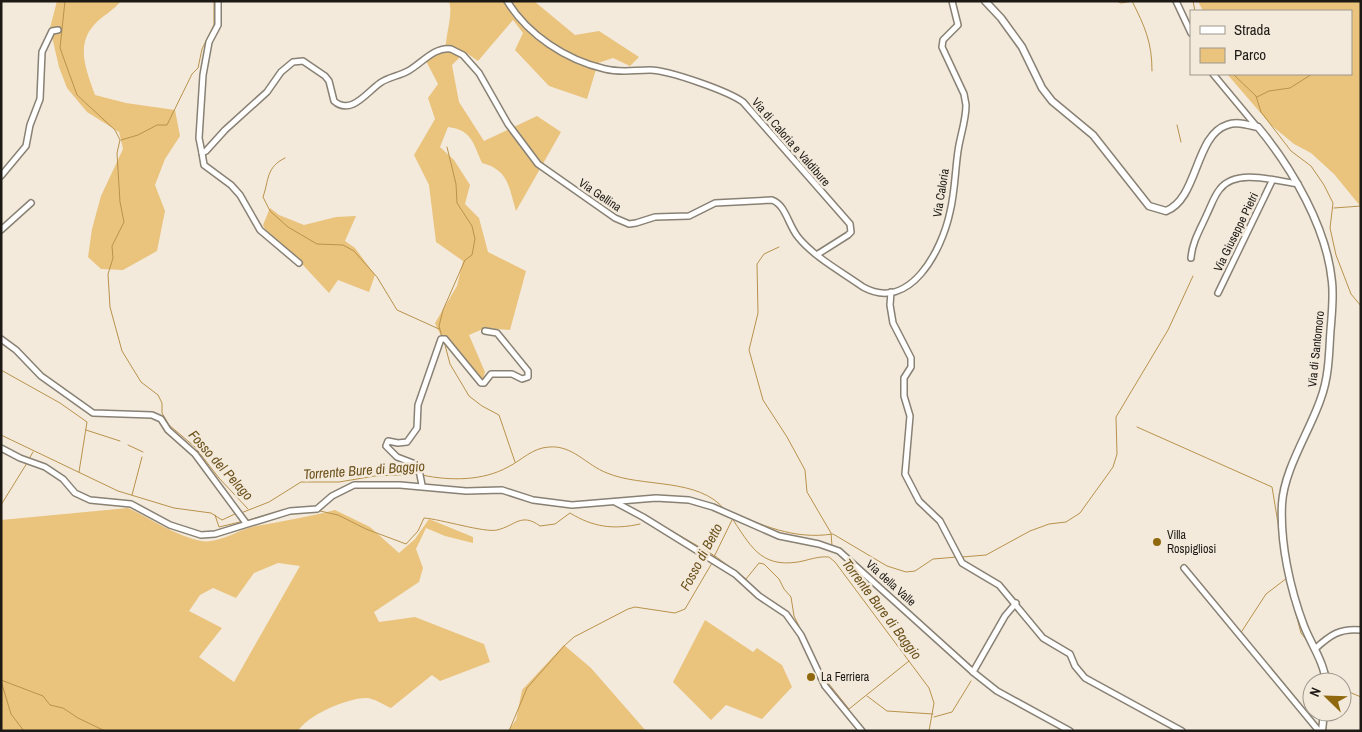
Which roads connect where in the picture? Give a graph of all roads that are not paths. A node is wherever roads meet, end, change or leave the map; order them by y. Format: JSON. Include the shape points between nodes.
{"nodes":[{"id":1,"x":218,"y":1,"type":"edge"},
{"id":2,"x":507,"y":1,"type":"edge"},
{"id":3,"x":952,"y":1,"type":"edge"},
{"id":4,"x":985,"y":1,"type":"edge"},
{"id":5,"x":1176,"y":1,"type":"edge"},
{"id":6,"x":58,"y":30,"type":"dead end"},
{"id":7,"x":1190,"y":31,"type":"edge"},
{"id":8,"x":1214,"y":75,"type":"edge"},
{"id":9,"x":1258,"y":127,"type":"junction"},
{"id":10,"x":202,"y":153,"type":"junction"},
{"id":11,"x":1,"y":176,"type":"edge"},
{"id":12,"x":1272,"y":181,"type":"junction"},
{"id":13,"x":1298,"y":184,"type":"junction"},
{"id":14,"x":31,"y":204,"type":"dead end"},
{"id":15,"x":1,"y":230,"type":"edge"},
{"id":16,"x":818,"y":254,"type":"junction"},
{"id":17,"x":1191,"y":258,"type":"dead end"},
{"id":18,"x":299,"y":263,"type":"dead end"},
{"id":19,"x":891,"y":292,"type":"junction"},
{"id":20,"x":1218,"y":293,"type":"dead end"},
{"id":21,"x":485,"y":331,"type":"dead end"},
{"id":22,"x":1,"y":339,"type":"edge"},
{"id":23,"x":1,"y":448,"type":"edge"},
{"id":24,"x":422,"y":484,"type":"junction"},
{"id":25,"x":614,"y":502,"type":"junction"},
{"id":26,"x":244,"y":521,"type":"junction"},
{"id":27,"x":1184,"y":568,"type":"dead end"},
{"id":28,"x":1016,"y":603,"type":"junction"},
{"id":29,"x":1361,"y":630,"type":"edge"},
{"id":30,"x":1315,"y":649,"type":"junction"},
{"id":31,"x":973,"y":672,"type":"junction"},
{"id":32,"x":1323,"y":672,"type":"edge"},
{"id":33,"x":862,"y":731,"type":"edge"},
{"id":34,"x":1070,"y":731,"type":"edge"},
{"id":35,"x":1182,"y":731,"type":"edge"},
{"id":36,"x":1320,"y":731,"type":"edge"}],
"edges":[{"from":1,"to":10,"type":"street","via":[[218,25],[209,42],[202,75],[199,138]]},
{"from":2,"to":16,"type":"street","name":"Via di Caloria e Valdibure","via":[[533,32],[558,51],[604,69],[627,73],[652,70],[720,89],[743,102],[850,224],[848,236]]},
{"from":3,"to":19,"type":"street","name":"Via Caloria","via":[[958,25],[943,40],[942,47],[964,94],[966,106],[950,212],[932,258],[904,290]]},
{"from":4,"to":9,"type":"main road","via":[[1022,48],[1047,95],[1093,135],[1153,208],[1166,211],[1178,204],[1208,143],[1222,127],[1239,124]]},
{"from":5,"to":7,"type":"street"},
{"from":6,"to":11,"type":"street","via":[[52,31],[42,52],[40,99],[26,146]]},
{"from":8,"to":9,"type":"street","name":"Via di Santomoro"},
{"from":9,"to":13,"type":"main road","name":"Via di Santomoro"},
{"from":10,"to":16,"type":"street","name":"Via Gellina","via":[[259,100],[280,72],[293,62],[303,61],[325,76],[334,101],[346,106],[359,101],[381,82],[448,48],[463,56],[479,73],[508,124],[538,164],[615,218],[629,224],[655,217],[689,216],[715,203],[772,200],[780,204],[792,230],[803,243]]},
{"from":10,"to":18,"type":"street","via":[[204,166],[231,184],[260,230]]},
{"from":12,"to":13,"type":"street"},
{"from":12,"to":17,"type":"street","via":[[1241,178],[1222,187],[1194,243]]},
{"from":12,"to":20,"type":"street","name":"Via Giuseppe Pietri"},
{"from":13,"to":30,"type":"main road","name":"Via di Santomoro","via":[[1320,233],[1333,289],[1324,388],[1286,482],[1282,503],[1292,583],[1299,613]]},
{"from":14,"to":15,"type":"street"},
{"from":16,"to":19,"type":"street","via":[[872,292]]},
{"from":19,"to":28,"type":"street","via":[[893,323],[911,358],[911,367],[904,378],[904,396],[910,416],[906,474],[919,501],[940,521],[962,563],[999,584]]},
{"from":21,"to":24,"type":"street","via":[[497,333],[528,371],[528,377],[491,374],[481,383],[446,339],[441,339],[418,406],[417,428],[408,442],[386,442],[393,454],[416,464]]},
{"from":22,"to":26,"type":"street","via":[[41,376],[93,413],[152,415],[161,419],[168,430],[195,454]]},
{"from":23,"to":26,"type":"street","name":"Via della Valle","via":[[45,467],[90,500],[131,504],[196,535],[210,535]]},
{"from":24,"to":25,"type":"street","name":"Via della Valle","via":[[466,491],[502,490],[534,500],[572,505]]},
{"from":24,"to":26,"type":"street","name":"Via della Valle","via":[[354,485],[332,496],[317,509]]},
{"from":25,"to":31,"type":"street","name":"Via della Valle","via":[[656,498],[689,500],[780,536],[834,548],[847,556]]},
{"from":25,"to":33,"type":"street","via":[[735,574],[786,614],[801,635],[825,686]]},
{"from":27,"to":36,"type":"street"},
{"from":28,"to":31,"type":"street"},
{"from":28,"to":35,"type":"street","via":[[1043,638],[1070,654],[1085,678]]},
{"from":29,"to":30,"type":"street","via":[[1346,628],[1330,635]]},
{"from":30,"to":32,"type":"main road","name":"Via di Santomoro"},
{"from":31,"to":34,"type":"street","name":"Via della Valle","via":[[1005,697]]}]}
